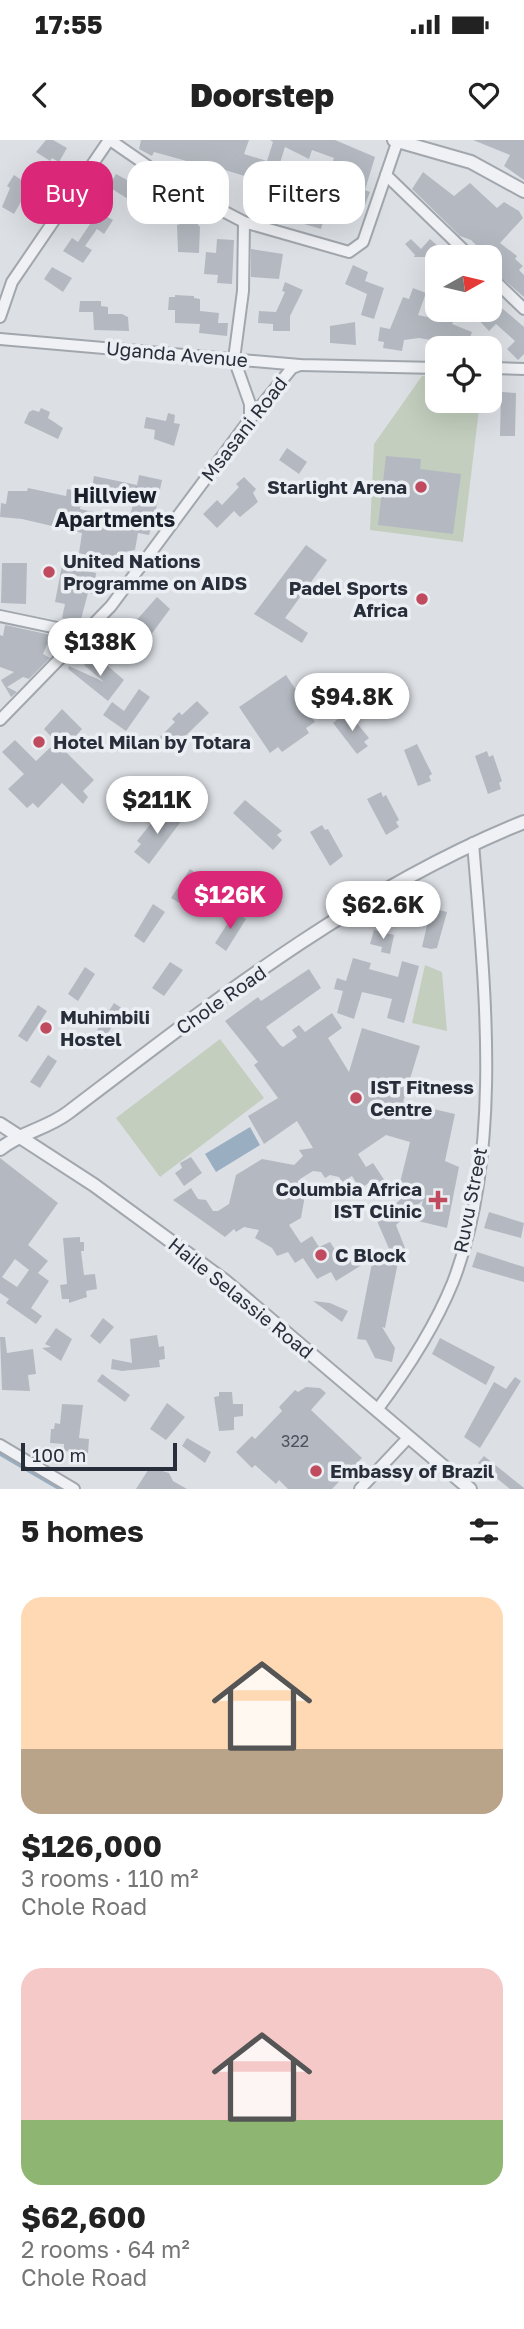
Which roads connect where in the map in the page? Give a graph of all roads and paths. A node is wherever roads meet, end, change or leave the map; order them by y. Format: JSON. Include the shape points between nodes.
{"nodes":[{"id":1,"x":109,"y":140,"type":"edge"},
{"id":2,"x":396,"y":140,"type":"edge"},
{"id":3,"x":386,"y":175,"type":"junction"},
{"id":4,"x":524,"y":191,"type":"edge"},
{"id":5,"x":243,"y":221,"type":"edge"},
{"id":6,"x":244,"y":224,"type":"edge"},
{"id":7,"x":251,"y":224,"type":"edge"},
{"id":8,"x":459,"y":245,"type":"edge"},
{"id":9,"x":502,"y":288,"type":"edge"},
{"id":10,"x":524,"y":309,"type":"edge"},
{"id":11,"x":0,"y":320,"type":"edge"},
{"id":12,"x":1,"y":339,"type":"edge"},
{"id":13,"x":234,"y":359,"type":"junction"},
{"id":14,"x":300,"y":365,"type":"junction"},
{"id":15,"x":425,"y":368,"type":"edge"},
{"id":16,"x":502,"y":368,"type":"edge"},
{"id":17,"x":524,"y":369,"type":"edge"},
{"id":18,"x":250,"y":419,"type":"junction"},
{"id":19,"x":0,"y":616,"type":"edge"},
{"id":20,"x":78,"y":642,"type":"junction"},
{"id":21,"x":0,"y":720,"type":"edge"},
{"id":22,"x":524,"y":822,"type":"edge"},
{"id":23,"x":473,"y":843,"type":"junction"},
{"id":24,"x":0,"y":1124,"type":"edge"},
{"id":25,"x":17,"y":1136,"type":"junction"},
{"id":26,"x":0,"y":1149,"type":"edge"},
{"id":27,"x":377,"y":1410,"type":"junction"},
{"id":28,"x":408,"y":1438,"type":"junction"},
{"id":29,"x":0,"y":1445,"type":"edge"},
{"id":30,"x":75,"y":1489,"type":"edge"},
{"id":31,"x":360,"y":1489,"type":"edge"},
{"id":32,"x":470,"y":1489,"type":"edge"}],
"edges":[{"from":1,"to":5,"type":"street","via":[[181,189]]},
{"from":1,"to":11,"type":"street","via":[[12,282]]},
{"from":2,"to":3,"type":"street"},
{"from":2,"to":4,"type":"street","via":[[471,162]]},
{"from":3,"to":7,"type":"street","via":[[363,242],[355,250],[343,251]]},
{"from":3,"to":8,"type":"street"},
{"from":6,"to":13,"type":"street","via":[[243,291]]},
{"from":9,"to":10,"type":"street"},
{"from":11,"to":12,"type":"street"},
{"from":12,"to":13,"type":"street","name":"Uganda Avenue"},
{"from":13,"to":14,"type":"street","name":"Uganda Avenue"},
{"from":13,"to":18,"type":"street","via":[[250,404]]},
{"from":14,"to":15,"type":"street","name":"Uganda Avenue"},
{"from":14,"to":18,"type":"street","name":"Msasani Road","via":[[292,368]]},
{"from":16,"to":17,"type":"street"},
{"from":18,"to":20,"type":"street","name":"Msasani Road","via":[[111,606]]},
{"from":19,"to":20,"type":"street","via":[[62,629]]},
{"from":20,"to":21,"type":"street","name":"Msasani Road"},
{"from":22,"to":23,"type":"street","name":"Chole Road"},
{"from":23,"to":25,"type":"street","name":"Chole Road","via":[[326,928],[52,1125]]},
{"from":23,"to":27,"type":"street","name":"Ruvu Street","via":[[486,1051],[475,1195],[453,1281],[433,1325]]},
{"from":24,"to":25,"type":"street","name":"Haile Selassie Road"},
{"from":25,"to":26,"type":"street","name":"Chole Road"},
{"from":25,"to":27,"type":"street","name":"Haile Selassie Road","via":[[177,1244]]},
{"from":27,"to":28,"type":"street","name":"Haile Selassie Road"},
{"from":28,"to":31,"type":"street"},
{"from":28,"to":32,"type":"street","name":"Haile Selassie Road"},
{"from":29,"to":30,"type":"street"}]}
